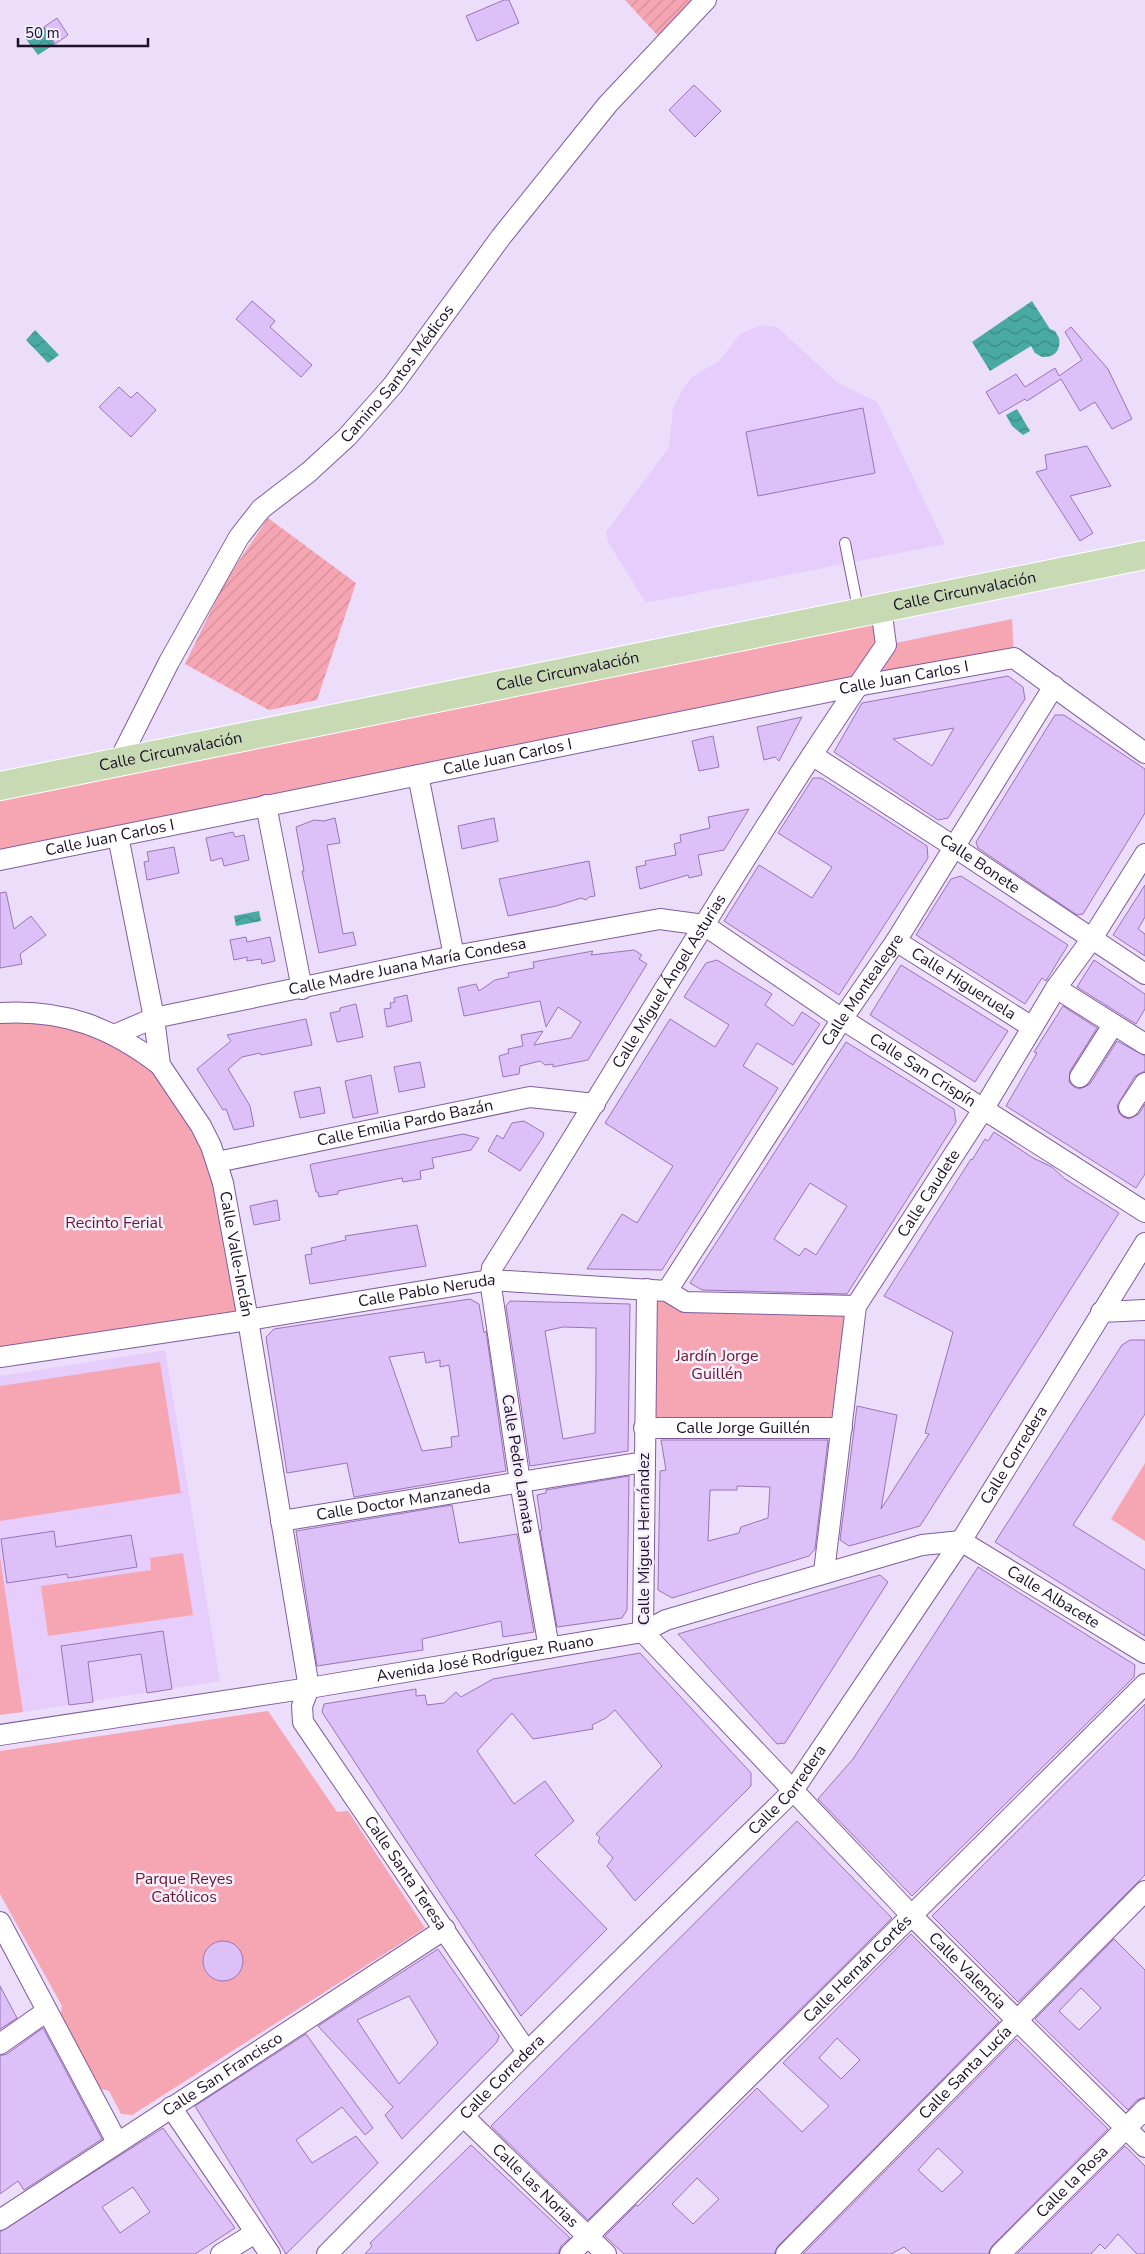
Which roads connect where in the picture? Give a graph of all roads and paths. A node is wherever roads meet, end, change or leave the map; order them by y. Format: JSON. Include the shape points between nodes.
{"nodes":[{"id":1,"x":706,"y":0,"type":"edge"},
{"id":2,"x":845,"y":543,"type":"dead end"},
{"id":3,"x":1142,"y":556,"type":"edge"},
{"id":4,"x":870,"y":610,"type":"junction"},
{"id":5,"x":858,"y":686,"type":"junction"},
{"id":6,"x":1054,"y":686,"type":"junction"},
{"id":7,"x":1145,"y":752,"type":"edge"},
{"id":8,"x":812,"y":755,"type":"junction"},
{"id":9,"x":118,"y":763,"type":"junction"},
{"id":10,"x":418,"y":776,"type":"junction"},
{"id":11,"x":0,"y":786,"type":"edge"},
{"id":12,"x":266,"y":805,"type":"junction"},
{"id":13,"x":118,"y":836,"type":"junction"},
{"id":14,"x":953,"y":846,"type":"junction"},
{"id":15,"x":1145,"y":854,"type":"edge"},
{"id":16,"x":0,"y":860,"type":"edge"},
{"id":17,"x":704,"y":925,"type":"junction"},
{"id":18,"x":1090,"y":940,"type":"junction"},
{"id":19,"x":896,"y":941,"type":"junction"},
{"id":20,"x":454,"y":956,"type":"junction"},
{"id":21,"x":1145,"y":974,"type":"edge"},
{"id":22,"x":1056,"y":988,"type":"junction"},
{"id":23,"x":302,"y":989,"type":"junction"},
{"id":24,"x":0,"y":1013,"type":"edge"},
{"id":25,"x":154,"y":1018,"type":"junction"},
{"id":26,"x":842,"y":1019,"type":"junction"},
{"id":27,"x":1114,"y":1025,"type":"junction"},
{"id":28,"x":1032,"y":1027,"type":"junction"},
{"id":29,"x":114,"y":1035,"type":"junction"},
{"id":30,"x":1143,"y":1039,"type":"edge"},
{"id":31,"x":160,"y":1064,"type":"junction"},
{"id":32,"x":1080,"y":1077,"type":"dead end"},
{"id":33,"x":1145,"y":1083,"type":"edge"},
{"id":34,"x":595,"y":1104,"type":"junction"},
{"id":35,"x":1129,"y":1107,"type":"dead end"},
{"id":36,"x":984,"y":1108,"type":"junction"},
{"id":37,"x":217,"y":1162,"type":"junction"},
{"id":38,"x":1145,"y":1212,"type":"edge"},
{"id":39,"x":1145,"y":1244,"type":"edge"},
{"id":40,"x":490,"y":1280,"type":"junction"},
{"id":41,"x":647,"y":1289,"type":"junction"},
{"id":42,"x":667,"y":1291,"type":"junction"},
{"id":43,"x":856,"y":1306,"type":"junction"},
{"id":44,"x":1145,"y":1310,"type":"edge"},
{"id":45,"x":1101,"y":1312,"type":"junction"},
{"id":46,"x":248,"y":1320,"type":"junction"},
{"id":47,"x":0,"y":1357,"type":"edge"},
{"id":48,"x":644,"y":1428,"type":"junction"},
{"id":49,"x":842,"y":1428,"type":"junction"},
{"id":50,"x":644,"y":1462,"type":"junction"},
{"id":51,"x":520,"y":1482,"type":"junction"},
{"id":52,"x":281,"y":1521,"type":"junction"},
{"id":53,"x":961,"y":1541,"type":"junction"},
{"id":54,"x":824,"y":1572,"type":"junction"},
{"id":55,"x":643,"y":1632,"type":"junction"},
{"id":56,"x":549,"y":1648,"type":"junction"},
{"id":57,"x":1145,"y":1654,"type":"edge"},
{"id":58,"x":1145,"y":1684,"type":"edge"},
{"id":59,"x":309,"y":1688,"type":"junction"},
{"id":60,"x":0,"y":1736,"type":"edge"},
{"id":61,"x":792,"y":1792,"type":"junction"},
{"id":62,"x":1145,"y":1891,"type":"edge"},
{"id":63,"x":912,"y":1916,"type":"junction"},
{"id":64,"x":0,"y":1922,"type":"edge"},
{"id":65,"x":445,"y":1929,"type":"junction"},
{"id":66,"x":47,"y":2011,"type":"junction"},
{"id":67,"x":1017,"y":2020,"type":"junction"},
{"id":68,"x":0,"y":2044,"type":"edge"},
{"id":69,"x":527,"y":2052,"type":"junction"},
{"id":70,"x":172,"y":2107,"type":"junction"},
{"id":71,"x":1145,"y":2109,"type":"edge"},
{"id":72,"x":464,"y":2117,"type":"junction"},
{"id":73,"x":1126,"y":2128,"type":"junction"},
{"id":74,"x":117,"y":2142,"type":"junction"},
{"id":75,"x":1145,"y":2147,"type":"edge"},
{"id":76,"x":0,"y":2220,"type":"edge"},
{"id":77,"x":255,"y":2233,"type":"junction"},
{"id":78,"x":588,"y":2237,"type":"junction"},
{"id":79,"x":222,"y":2254,"type":"edge"},
{"id":80,"x":270,"y":2254,"type":"edge"},
{"id":81,"x":326,"y":2254,"type":"edge"},
{"id":82,"x":570,"y":2254,"type":"edge"},
{"id":83,"x":606,"y":2254,"type":"edge"},
{"id":84,"x":786,"y":2254,"type":"edge"},
{"id":85,"x":1000,"y":2254,"type":"edge"}],
"edges":[{"from":1,"to":9,"type":"street","name":"Camino Santos Médicos","via":[[608,104],[501,237],[393,385],[367,415],[309,472],[260,510],[239,536],[169,662]]},
{"from":2,"to":4,"type":"lane"},
{"from":3,"to":4,"type":"main road","name":"Calle Circunvalación"},
{"from":4,"to":5,"type":"street","name":"Calle Miguel Ángel Asturias","via":[[886,645]]},
{"from":4,"to":9,"type":"main road","name":"Calle Circunvalación"},
{"from":5,"to":6,"type":"street","name":"Calle Juan Carlos I","via":[[1014,658]]},
{"from":5,"to":8,"type":"street","name":"Calle Miguel Ángel Asturias"},
{"from":5,"to":10,"type":"street","name":"Calle Juan Carlos I"},
{"from":6,"to":7,"type":"street"},
{"from":6,"to":14,"type":"street","name":"Calle Montealegre"},
{"from":8,"to":14,"type":"street","name":"Calle Bonete"},
{"from":8,"to":17,"type":"street","name":"Calle Miguel Ángel Asturias"},
{"from":9,"to":11,"type":"main road","name":"Calle Circunvalación"},
{"from":10,"to":12,"type":"street","name":"Calle Juan Carlos I"},
{"from":10,"to":20,"type":"street"},
{"from":12,"to":13,"type":"street","name":"Calle Juan Carlos I"},
{"from":12,"to":23,"type":"street"},
{"from":13,"to":16,"type":"street","name":"Calle Juan Carlos I"},
{"from":13,"to":25,"type":"street","name":"Calle Valle-Inclán"},
{"from":14,"to":18,"type":"street","name":"Calle Bonete"},
{"from":14,"to":19,"type":"street","name":"Calle Montealegre"},
{"from":15,"to":18,"type":"street","name":"Calle Caudete"},
{"from":17,"to":20,"type":"street","name":"Calle Madre Juana María Condesa","via":[[660,919]]},
{"from":17,"to":26,"type":"street","name":"Calle San Crispín"},
{"from":17,"to":34,"type":"street","name":"Calle Miguel Ángel Asturias"},
{"from":18,"to":21,"type":"street","name":"Calle Bonete"},
{"from":18,"to":22,"type":"street","name":"Calle Caudete"},
{"from":19,"to":26,"type":"street","name":"Calle Montealegre"},
{"from":19,"to":28,"type":"street","name":"Calle Higueruela"},
{"from":20,"to":23,"type":"street","name":"Calle Madre Juana María Condesa"},
{"from":22,"to":27,"type":"street"},
{"from":22,"to":28,"type":"street","name":"Calle Caudete"},
{"from":23,"to":25,"type":"street","name":"Calle Madre Juana María Condesa"},
{"from":24,"to":29,"type":"street","via":[[63,1016],[98,1026]]},
{"from":25,"to":29,"type":"street","name":"Calle Madre Juana María Condesa"},
{"from":25,"to":31,"type":"street","name":"Calle Valle-Inclán"},
{"from":26,"to":36,"type":"street","name":"Calle San Crispín"},
{"from":26,"to":42,"type":"street","name":"Calle Montealegre"},
{"from":27,"to":30,"type":"street"},
{"from":27,"to":32,"type":"street"},
{"from":28,"to":36,"type":"street","name":"Calle Caudete"},
{"from":29,"to":31,"type":"street"},
{"from":31,"to":37,"type":"street","name":"Calle Valle-Inclán","via":[[193,1112]]},
{"from":33,"to":35,"type":"street"},
{"from":34,"to":37,"type":"street","name":"Calle Emilia Pardo Bazán","via":[[530,1097]]},
{"from":34,"to":40,"type":"street","name":"Calle Miguel Ángel Asturias","via":[[492,1268]]},
{"from":36,"to":38,"type":"street","name":"Calle San Crispín"},
{"from":36,"to":43,"type":"street","name":"Calle Caudete"},
{"from":37,"to":46,"type":"street","name":"Calle Valle-Inclán"},
{"from":39,"to":45,"type":"street","name":"Calle Corredera"},
{"from":40,"to":41,"type":"street","name":"Calle Pablo Neruda"},
{"from":40,"to":46,"type":"street","name":"Calle Pablo Neruda"},
{"from":40,"to":51,"type":"street","name":"Calle Pedro Lamata"},
{"from":41,"to":42,"type":"street","name":"Calle Pablo Neruda"},
{"from":41,"to":48,"type":"street","name":"Calle Miguel Hernández"},
{"from":42,"to":43,"type":"street","name":"Calle Pablo Neruda","via":[[685,1302]]},
{"from":43,"to":49,"type":"street","name":"Calle Caudete"},
{"from":44,"to":45,"type":"street"},
{"from":45,"to":53,"type":"street","name":"Calle Corredera"},
{"from":46,"to":47,"type":"street","name":"Calle Pablo Neruda"},
{"from":46,"to":52,"type":"street","name":"Calle Valle-Inclán"},
{"from":48,"to":49,"type":"street","name":"Calle Jorge Guillén"},
{"from":48,"to":50,"type":"street","name":"Calle Miguel Hernández"},
{"from":49,"to":54,"type":"street","name":"Calle Caudete"},
{"from":50,"to":51,"type":"street","name":"Calle Doctor Manzaneda"},
{"from":50,"to":55,"type":"street","name":"Calle Miguel Hernández"},
{"from":51,"to":52,"type":"street","name":"Calle Doctor Manzaneda"},
{"from":51,"to":56,"type":"street","name":"Calle Pedro Lamata"},
{"from":52,"to":59,"type":"street","name":"Calle Valle-Inclán"},
{"from":53,"to":54,"type":"street","name":"Avenida José Rodríguez Ruano","via":[[922,1544]]},
{"from":53,"to":57,"type":"street","name":"Calle Albacete"},
{"from":53,"to":61,"type":"street","name":"Calle Corredera"},
{"from":54,"to":55,"type":"street","name":"Avenida José Rodríguez Ruano","via":[[666,1620]]},
{"from":55,"to":56,"type":"street","name":"Avenida José Rodríguez Ruano"},
{"from":55,"to":61,"type":"street","name":"Calle Miguel Hernández"},
{"from":56,"to":59,"type":"street","name":"Avenida José Rodríguez Ruano"},
{"from":58,"to":63,"type":"street","name":"Calle Hernán Cortés"},
{"from":59,"to":60,"type":"street","name":"Avenida José Rodríguez Ruano"},
{"from":59,"to":65,"type":"street","name":"Calle Santa Teresa","via":[[302,1706],[303,1722]]},
{"from":61,"to":63,"type":"street","name":"Calle Valencia"},
{"from":61,"to":69,"type":"street","name":"Calle Corredera"},
{"from":62,"to":67,"type":"street","name":"Calle Santa Lucía"},
{"from":63,"to":67,"type":"street","name":"Calle Valencia"},
{"from":63,"to":78,"type":"street","name":"Calle Hernán Cortés"},
{"from":64,"to":66,"type":"street"},
{"from":65,"to":69,"type":"street","name":"Calle Santa Teresa"},
{"from":65,"to":70,"type":"street","name":"Calle San Francisco"},
{"from":66,"to":68,"type":"street"},
{"from":66,"to":74,"type":"street"},
{"from":67,"to":73,"type":"street","name":"Calle Valencia"},
{"from":67,"to":84,"type":"street","name":"Calle Santa Lucía"},
{"from":69,"to":72,"type":"street","name":"Calle Corredera"},
{"from":70,"to":74,"type":"street","name":"Calle San Francisco"},
{"from":70,"to":77,"type":"street"},
{"from":71,"to":73,"type":"street","name":"Calle la Rosa"},
{"from":72,"to":78,"type":"street","name":"Calle las Norias"},
{"from":72,"to":81,"type":"street","name":"Calle Corredera"},
{"from":73,"to":75,"type":"street","name":"Calle Valencia"},
{"from":73,"to":85,"type":"street","name":"Calle la Rosa"},
{"from":74,"to":76,"type":"street","name":"Calle San Francisco"},
{"from":77,"to":79,"type":"street"},
{"from":77,"to":80,"type":"street"},
{"from":78,"to":82,"type":"street","name":"Calle Hernán Cortés"},
{"from":78,"to":83,"type":"street","name":"Calle las Norias"}]}
